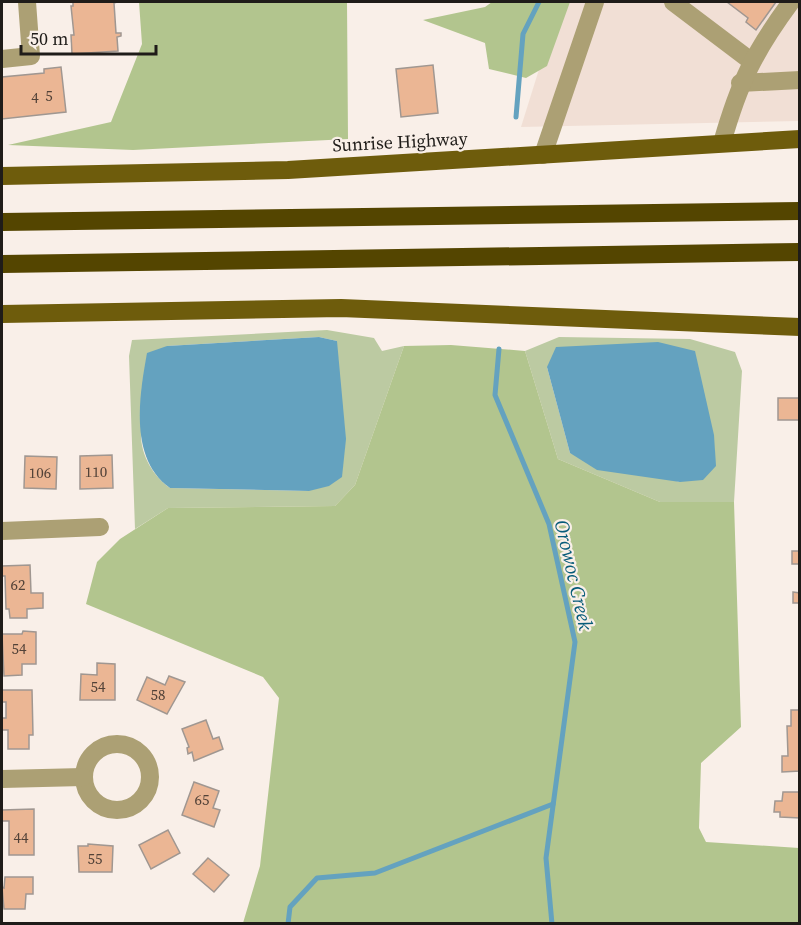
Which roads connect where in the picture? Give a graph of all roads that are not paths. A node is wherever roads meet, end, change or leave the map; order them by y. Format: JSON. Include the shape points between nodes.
{"nodes":[{"id":1,"x":27,"y":2,"type":"edge"},
{"id":2,"x":595,"y":2,"type":"edge"},
{"id":3,"x":673,"y":2,"type":"edge"},
{"id":4,"x":791,"y":2,"type":"edge"},
{"id":5,"x":2,"y":59,"type":"edge"},
{"id":6,"x":751,"y":61,"type":"junction"},
{"id":7,"x":800,"y":80,"type":"edge"},
{"id":8,"x":740,"y":83,"type":"junction"},
{"id":9,"x":800,"y":139,"type":"edge"},
{"id":10,"x":722,"y":143,"type":"junction"},
{"id":11,"x":543,"y":155,"type":"junction"},
{"id":12,"x":2,"y":176,"type":"edge"},
{"id":13,"x":800,"y":211,"type":"edge"},
{"id":14,"x":2,"y":222,"type":"edge"},
{"id":15,"x":800,"y":252,"type":"edge"},
{"id":16,"x":2,"y":264,"type":"edge"},
{"id":17,"x":2,"y":314,"type":"edge"},
{"id":18,"x":800,"y":327,"type":"edge"},
{"id":19,"x":100,"y":527,"type":"dead end"},
{"id":20,"x":2,"y":531,"type":"edge"},
{"id":21,"x":83,"y":777,"type":"dead end"},
{"id":22,"x":2,"y":779,"type":"edge"}],
"edges":[{"from":1,"to":5,"type":"street","via":[[31,56]]},
{"from":2,"to":11,"type":"street"},
{"from":3,"to":6,"type":"street"},
{"from":4,"to":6,"type":"street"},
{"from":6,"to":8,"type":"street"},
{"from":7,"to":8,"type":"street"},
{"from":8,"to":10,"type":"street"},
{"from":9,"to":10,"type":"main road","name":"Sunrise Highway"},
{"from":10,"to":11,"type":"main road","name":"Sunrise Highway"},
{"from":11,"to":12,"type":"main road","name":"Sunrise Highway","via":[[220,172]]},
{"from":13,"to":14,"type":"highway"},
{"from":15,"to":16,"type":"highway"},
{"from":17,"to":18,"type":"main road","via":[[361,308]]},
{"from":19,"to":20,"type":"street"},
{"from":21,"to":22,"type":"street"}]}
